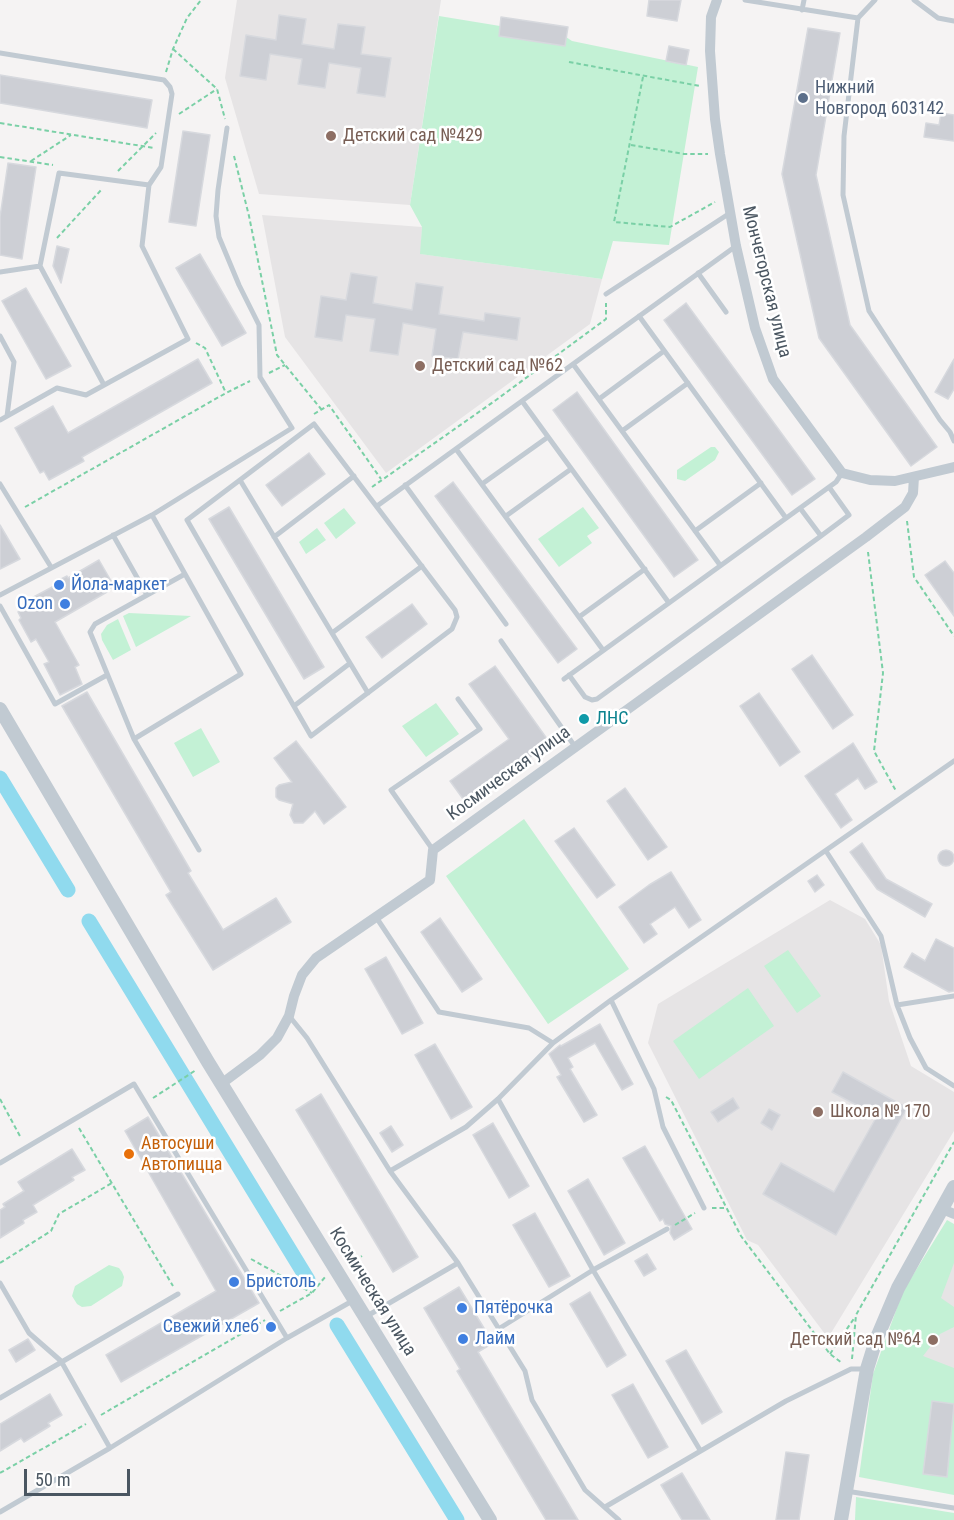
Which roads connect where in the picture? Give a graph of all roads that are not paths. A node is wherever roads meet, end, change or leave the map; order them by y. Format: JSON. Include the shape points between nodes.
{"nodes":[{"id":1,"x":717,"y":0,"type":"edge"},
{"id":2,"x":745,"y":0,"type":"edge"},
{"id":3,"x":804,"y":0,"type":"edge"},
{"id":4,"x":875,"y":0,"type":"edge"},
{"id":5,"x":914,"y":0,"type":"edge"},
{"id":6,"x":802,"y":9,"type":"junction"},
{"id":7,"x":858,"y":18,"type":"junction"},
{"id":8,"x":954,"y":21,"type":"edge"},
{"id":9,"x":0,"y":54,"type":"edge"},
{"id":10,"x":227,"y":128,"type":"road end"},
{"id":11,"x":149,"y":185,"type":"junction"},
{"id":12,"x":730,"y":212,"type":"junction"},
{"id":13,"x":736,"y":246,"type":"junction"},
{"id":14,"x":40,"y":266,"type":"junction"},
{"id":15,"x":0,"y":272,"type":"edge"},
{"id":16,"x":698,"y":273,"type":"junction"},
{"id":17,"x":606,"y":294,"type":"road end"},
{"id":18,"x":726,"y":312,"type":"dead end"},
{"id":19,"x":639,"y":316,"type":"junction"},
{"id":20,"x":0,"y":336,"type":"edge"},
{"id":21,"x":664,"y":351,"type":"junction"},
{"id":22,"x":573,"y":364,"type":"junction"},
{"id":23,"x":688,"y":383,"type":"junction"},
{"id":24,"x":104,"y":385,"type":"junction"},
{"id":25,"x":599,"y":399,"type":"junction"},
{"id":26,"x":522,"y":401,"type":"junction"},
{"id":27,"x":7,"y":416,"type":"junction"},
{"id":28,"x":0,"y":420,"type":"edge"},
{"id":29,"x":622,"y":431,"type":"junction"},
{"id":30,"x":548,"y":437,"type":"junction"},
{"id":31,"x":954,"y":441,"type":"edge"},
{"id":32,"x":456,"y":449,"type":"junction"},
{"id":33,"x":954,"y":467,"type":"edge"},
{"id":34,"x":571,"y":469,"type":"junction"},
{"id":35,"x":843,"y":473,"type":"junction"},
{"id":36,"x":354,"y":476,"type":"junction"},
{"id":37,"x":914,"y":477,"type":"junction"},
{"id":38,"x":240,"y":480,"type":"junction"},
{"id":39,"x":761,"y":483,"type":"junction"},
{"id":40,"x":0,"y":484,"type":"edge"},
{"id":41,"x":482,"y":484,"type":"junction"},
{"id":42,"x":405,"y":485,"type":"junction"},
{"id":43,"x":829,"y":487,"type":"junction"},
{"id":44,"x":377,"y":506,"type":"junction"},
{"id":45,"x":800,"y":507,"type":"junction"},
{"id":46,"x":152,"y":515,"type":"junction"},
{"id":47,"x":506,"y":516,"type":"junction"},
{"id":48,"x":786,"y":518,"type":"junction"},
{"id":49,"x":695,"y":531,"type":"junction"},
{"id":50,"x":113,"y":535,"type":"junction"},
{"id":51,"x":821,"y":536,"type":"junction"},
{"id":52,"x":274,"y":537,"type":"junction"},
{"id":53,"x":720,"y":565,"type":"junction"},
{"id":54,"x":422,"y":566,"type":"junction"},
{"id":55,"x":51,"y":567,"type":"junction"},
{"id":56,"x":645,"y":569,"type":"junction"},
{"id":57,"x":185,"y":574,"type":"junction"},
{"id":58,"x":0,"y":595,"type":"edge"},
{"id":59,"x":147,"y":595,"type":"junction"},
{"id":60,"x":669,"y":603,"type":"junction"},
{"id":61,"x":0,"y":606,"type":"edge"},
{"id":62,"x":579,"y":617,"type":"junction"},
{"id":63,"x":506,"y":624,"type":"dead end"},
{"id":64,"x":332,"y":633,"type":"junction"},
{"id":65,"x":501,"y":641,"type":"dead end"},
{"id":66,"x":603,"y":650,"type":"junction"},
{"id":67,"x":349,"y":664,"type":"junction"},
{"id":68,"x":107,"y":675,"type":"junction"},
{"id":69,"x":368,"y":693,"type":"junction"},
{"id":70,"x":458,"y":699,"type":"dead end"},
{"id":71,"x":294,"y":706,"type":"junction"},
{"id":72,"x":0,"y":709,"type":"edge"},
{"id":73,"x":134,"y":739,"type":"junction"},
{"id":74,"x":576,"y":748,"type":"junction"},
{"id":75,"x":954,"y":761,"type":"edge"},
{"id":76,"x":199,"y":850,"type":"dead end"},
{"id":77,"x":434,"y":850,"type":"junction"},
{"id":78,"x":826,"y":851,"type":"junction"},
{"id":79,"x":376,"y":917,"type":"junction"},
{"id":80,"x":954,"y":996,"type":"edge"},
{"id":81,"x":611,"y":1000,"type":"junction"},
{"id":82,"x":897,"y":1005,"type":"junction"},
{"id":83,"x":289,"y":1016,"type":"junction"},
{"id":84,"x":553,"y":1042,"type":"junction"},
{"id":85,"x":221,"y":1084,"type":"junction"},
{"id":86,"x":954,"y":1086,"type":"edge"},
{"id":87,"x":498,"y":1099,"type":"junction"},
{"id":88,"x":0,"y":1163,"type":"edge"},
{"id":89,"x":390,"y":1171,"type":"junction"},
{"id":90,"x":954,"y":1187,"type":"edge"},
{"id":91,"x":704,"y":1208,"type":"dead end"},
{"id":92,"x":948,"y":1212,"type":"edge"},
{"id":93,"x":667,"y":1230,"type":"dead end"},
{"id":94,"x":458,"y":1263,"type":"junction"},
{"id":95,"x":593,"y":1270,"type":"junction"},
{"id":96,"x":0,"y":1283,"type":"edge"},
{"id":97,"x":178,"y":1294,"type":"road end"},
{"id":98,"x":355,"y":1299,"type":"junction"},
{"id":99,"x":366,"y":1317,"type":"junction"},
{"id":100,"x":500,"y":1328,"type":"junction"},
{"id":101,"x":287,"y":1338,"type":"junction"},
{"id":102,"x":61,"y":1361,"type":"junction"},
{"id":103,"x":867,"y":1369,"type":"junction"},
{"id":104,"x":0,"y":1398,"type":"edge"},
{"id":105,"x":110,"y":1448,"type":"junction"},
{"id":106,"x":700,"y":1450,"type":"junction"},
{"id":107,"x":846,"y":1491,"type":"junction"},
{"id":108,"x":605,"y":1507,"type":"junction"},
{"id":109,"x":954,"y":1508,"type":"edge"},
{"id":110,"x":0,"y":1512,"type":"edge"},
{"id":111,"x":490,"y":1520,"type":"edge"},
{"id":112,"x":620,"y":1520,"type":"edge"},
{"id":113,"x":842,"y":1520,"type":"edge"}],
"edges":[{"from":1,"to":12,"type":"street","name":"Мончегорская улица","via":[[711,17],[712,84]]},
{"from":2,"to":6,"type":"lane"},
{"from":3,"to":6,"type":"lane"},
{"from":4,"to":7,"type":"lane"},
{"from":5,"to":8,"type":"lane","via":[[938,18]]},
{"from":6,"to":7,"type":"lane"},
{"from":7,"to":31,"type":"lane","via":[[844,136],[843,195],[869,311]]},
{"from":9,"to":11,"type":"lane","via":[[164,80],[172,94],[162,167]]},
{"from":10,"to":46,"type":"lane","via":[[217,198],[219,237],[259,325],[260,377],[291,428]]},
{"from":11,"to":14,"type":"lane","via":[[59,173]]},
{"from":11,"to":24,"type":"lane","via":[[142,246],[188,339]]},
{"from":12,"to":13,"type":"street","name":"Мончегорская улица"},
{"from":12,"to":17,"type":"lane"},
{"from":13,"to":16,"type":"lane"},
{"from":13,"to":35,"type":"street","name":"Мончегорская улица","via":[[755,328],[773,379]]},
{"from":14,"to":15,"type":"lane"},
{"from":14,"to":24,"type":"lane"},
{"from":16,"to":18,"type":"lane"},
{"from":16,"to":19,"type":"lane"},
{"from":19,"to":21,"type":"lane"},
{"from":19,"to":22,"type":"lane"},
{"from":20,"to":27,"type":"lane","via":[[14,362]]},
{"from":21,"to":23,"type":"lane"},
{"from":21,"to":25,"type":"lane"},
{"from":22,"to":25,"type":"lane"},
{"from":22,"to":26,"type":"lane"},
{"from":23,"to":29,"type":"lane"},
{"from":23,"to":39,"type":"lane"},
{"from":24,"to":27,"type":"lane","via":[[86,395],[57,388]]},
{"from":25,"to":29,"type":"lane"},
{"from":26,"to":30,"type":"lane"},
{"from":26,"to":32,"type":"lane"},
{"from":27,"to":28,"type":"lane"},
{"from":29,"to":49,"type":"lane"},
{"from":30,"to":34,"type":"lane"},
{"from":30,"to":41,"type":"lane"},
{"from":32,"to":41,"type":"lane"},
{"from":32,"to":42,"type":"lane"},
{"from":33,"to":37,"type":"street"},
{"from":34,"to":47,"type":"lane"},
{"from":34,"to":56,"type":"lane"},
{"from":35,"to":37,"type":"street","via":[[870,480]]},
{"from":35,"to":43,"type":"lane"},
{"from":36,"to":38,"type":"lane","via":[[314,424]]},
{"from":36,"to":44,"type":"lane"},
{"from":36,"to":52,"type":"lane"},
{"from":37,"to":74,"type":"street","name":"Космическая улица","via":[[913,493],[905,507]]},
{"from":38,"to":52,"type":"lane"},
{"from":38,"to":71,"type":"lane","via":[[187,520]]},
{"from":39,"to":48,"type":"lane"},
{"from":39,"to":49,"type":"lane"},
{"from":40,"to":55,"type":"lane"},
{"from":41,"to":47,"type":"lane"},
{"from":42,"to":44,"type":"lane"},
{"from":42,"to":63,"type":"lane"},
{"from":43,"to":45,"type":"lane"},
{"from":43,"to":51,"type":"lane","via":[[849,515]]},
{"from":44,"to":54,"type":"lane"},
{"from":45,"to":48,"type":"lane"},
{"from":45,"to":51,"type":"lane"},
{"from":46,"to":50,"type":"lane"},
{"from":46,"to":57,"type":"lane"},
{"from":47,"to":62,"type":"lane"},
{"from":48,"to":53,"type":"lane"},
{"from":49,"to":53,"type":"lane"},
{"from":50,"to":55,"type":"lane"},
{"from":50,"to":59,"type":"lane"},
{"from":51,"to":66,"type":"lane","via":[[592,700],[567,677]]},
{"from":52,"to":64,"type":"lane"},
{"from":53,"to":60,"type":"lane"},
{"from":54,"to":64,"type":"lane"},
{"from":54,"to":69,"type":"lane","via":[[455,610],[453,629]]},
{"from":55,"to":58,"type":"lane"},
{"from":56,"to":60,"type":"lane"},
{"from":56,"to":62,"type":"lane"},
{"from":57,"to":59,"type":"lane"},
{"from":57,"to":73,"type":"lane","via":[[241,674]]},
{"from":59,"to":68,"type":"lane","via":[[92,628],[91,637]]},
{"from":60,"to":66,"type":"lane"},
{"from":61,"to":68,"type":"lane","via":[[55,704]]},
{"from":62,"to":66,"type":"lane"},
{"from":64,"to":67,"type":"lane"},
{"from":65,"to":74,"type":"lane"},
{"from":67,"to":69,"type":"lane"},
{"from":67,"to":71,"type":"lane"},
{"from":68,"to":73,"type":"lane"},
{"from":69,"to":71,"type":"lane","via":[[311,736]]},
{"from":70,"to":77,"type":"lane","via":[[480,729],[391,790]]},
{"from":72,"to":85,"type":"street","name":"Космическая улица"},
{"from":73,"to":76,"type":"lane"},
{"from":74,"to":77,"type":"street","name":"Космическая улица"},
{"from":75,"to":78,"type":"lane"},
{"from":77,"to":79,"type":"street","via":[[430,880]]},
{"from":78,"to":81,"type":"lane"},
{"from":78,"to":82,"type":"lane","via":[[881,936]]},
{"from":79,"to":83,"type":"street","via":[[316,958],[302,975]]},
{"from":79,"to":84,"type":"lane","via":[[439,1012],[529,1028]]},
{"from":80,"to":82,"type":"lane"},
{"from":81,"to":84,"type":"lane"},
{"from":81,"to":91,"type":"lane","via":[[654,1089],[663,1127]]},
{"from":82,"to":86,"type":"lane","via":[[926,1068]]},
{"from":83,"to":85,"type":"street","via":[[277,1038],[260,1055]]},
{"from":83,"to":89,"type":"lane","via":[[307,1038]]},
{"from":84,"to":87,"type":"lane"},
{"from":85,"to":98,"type":"street","name":"Космическая улица"},
{"from":87,"to":89,"type":"lane","via":[[466,1127]]},
{"from":87,"to":95,"type":"lane"},
{"from":88,"to":101,"type":"lane","via":[[134,1084]]},
{"from":89,"to":94,"type":"lane"},
{"from":90,"to":92,"type":"street"},
{"from":92,"to":103,"type":"street","via":[[887,1312]]},
{"from":93,"to":95,"type":"lane"},
{"from":94,"to":99,"type":"lane"},
{"from":94,"to":100,"type":"lane"},
{"from":95,"to":100,"type":"lane"},
{"from":95,"to":106,"type":"lane"},
{"from":96,"to":102,"type":"lane","via":[[29,1333]]},
{"from":97,"to":102,"type":"lane"},
{"from":98,"to":99,"type":"street","name":"Космическая улица"},
{"from":98,"to":101,"type":"lane"},
{"from":99,"to":111,"type":"street","name":"Космическая улица"},
{"from":100,"to":108,"type":"lane","via":[[525,1371],[532,1400],[585,1490]]},
{"from":101,"to":105,"type":"lane"},
{"from":102,"to":104,"type":"lane"},
{"from":102,"to":105,"type":"lane"},
{"from":103,"to":106,"type":"lane","via":[[851,1369]]},
{"from":103,"to":107,"type":"street"},
{"from":105,"to":110,"type":"lane"},
{"from":106,"to":108,"type":"lane"},
{"from":107,"to":109,"type":"lane"},
{"from":107,"to":113,"type":"street"},
{"from":108,"to":112,"type":"lane"}]}
